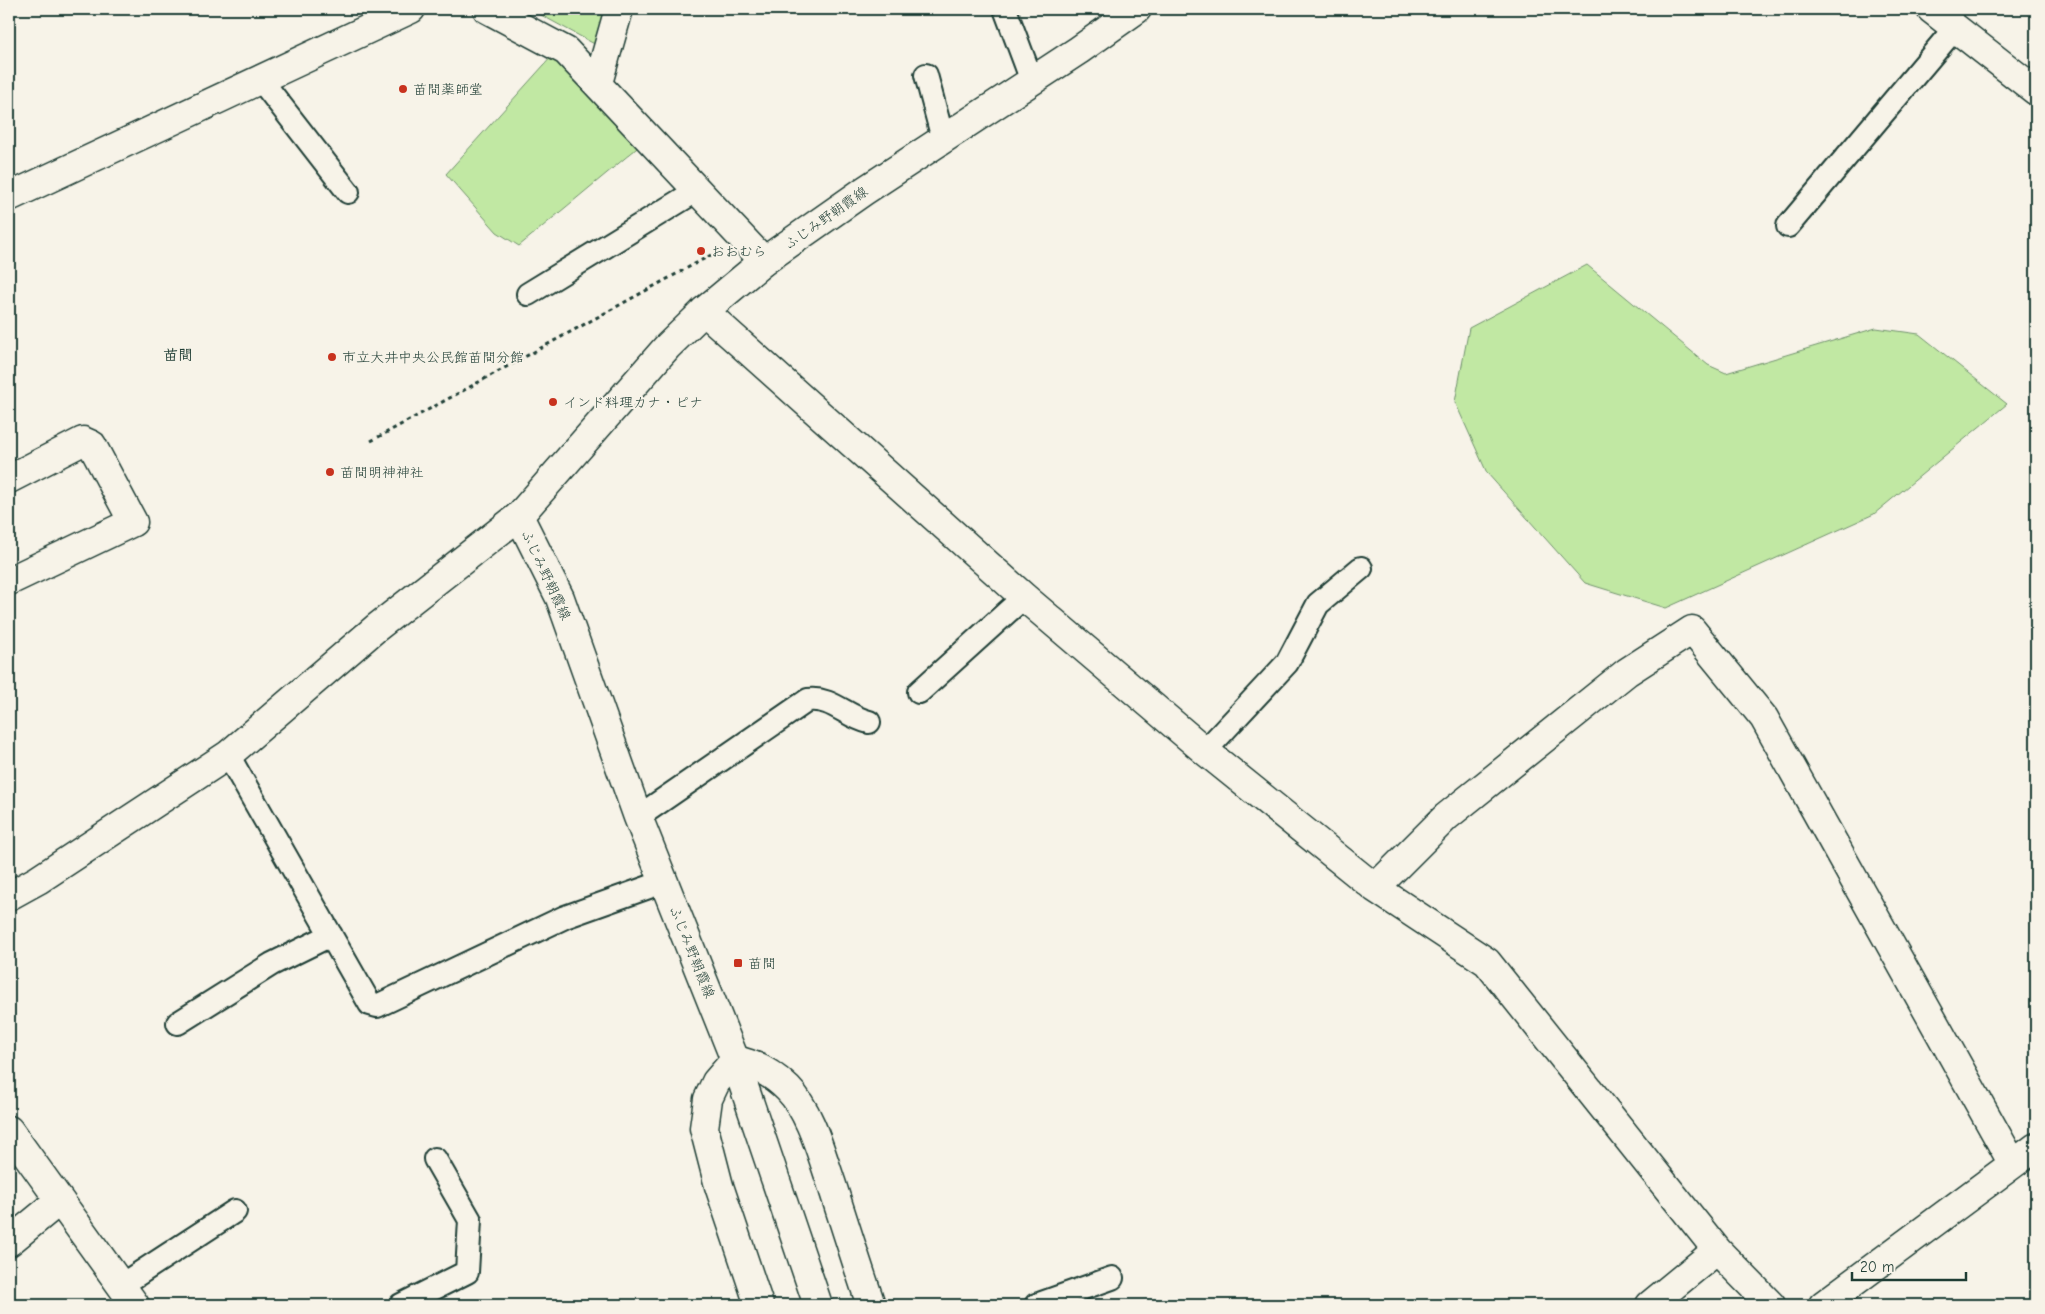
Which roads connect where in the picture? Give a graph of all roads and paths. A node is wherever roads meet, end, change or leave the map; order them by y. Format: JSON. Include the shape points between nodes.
{"nodes":[{"id":1,"x":411,"y":9,"type":"edge"},
{"id":2,"x":487,"y":9,"type":"edge"},
{"id":3,"x":619,"y":9,"type":"edge"},
{"id":4,"x":1006,"y":9,"type":"edge"},
{"id":5,"x":1137,"y":9,"type":"edge"},
{"id":6,"x":1931,"y":9,"type":"edge"},
{"id":7,"x":1955,"y":28,"type":"junction"},
{"id":8,"x":926,"y":75,"type":"dead end"},
{"id":9,"x":261,"y":80,"type":"junction"},
{"id":10,"x":1032,"y":81,"type":"junction"},
{"id":11,"x":598,"y":83,"type":"junction"},
{"id":12,"x":2036,"y":91,"type":"edge"},
{"id":13,"x":943,"y":139,"type":"junction"},
{"id":14,"x":696,"y":191,"type":"junction"},
{"id":15,"x":348,"y":192,"type":"dead end"},
{"id":16,"x":9,"y":197,"type":"edge"},
{"id":17,"x":1788,"y":226,"type":"dead end"},
{"id":18,"x":711,"y":255,"type":"dead end"},
{"id":19,"x":764,"y":261,"type":"junction"},
{"id":20,"x":528,"y":294,"type":"dead end"},
{"id":21,"x":704,"y":311,"type":"junction"},
{"id":22,"x":371,"y":441,"type":"dead end"},
{"id":23,"x":9,"y":479,"type":"edge"},
{"id":24,"x":519,"y":516,"type":"junction"},
{"id":25,"x":1361,"y":568,"type":"dead end"},
{"id":26,"x":9,"y":581,"type":"edge"},
{"id":27,"x":1024,"y":597,"type":"junction"},
{"id":28,"x":919,"y":692,"type":"dead end"},
{"id":29,"x":869,"y":722,"type":"dead end"},
{"id":30,"x":1205,"y":752,"type":"junction"},
{"id":31,"x":228,"y":754,"type":"junction"},
{"id":32,"x":638,"y":817,"type":"junction"},
{"id":33,"x":664,"y":882,"type":"junction"},
{"id":34,"x":1375,"y":888,"type":"junction"},
{"id":35,"x":9,"y":896,"type":"edge"},
{"id":36,"x":331,"y":935,"type":"junction"},
{"id":37,"x":178,"y":1023,"type":"dead end"},
{"id":38,"x":735,"y":1060,"type":"junction"},
{"id":39,"x":9,"y":1130,"type":"edge"},
{"id":40,"x":2036,"y":1148,"type":"edge"},
{"id":41,"x":435,"y":1159,"type":"dead end"},
{"id":42,"x":2013,"y":1164,"type":"junction"},
{"id":43,"x":59,"y":1201,"type":"junction"},
{"id":44,"x":236,"y":1210,"type":"dead end"},
{"id":45,"x":9,"y":1242,"type":"edge"},
{"id":46,"x":1717,"y":1250,"type":"junction"},
{"id":47,"x":1112,"y":1278,"type":"dead end"},
{"id":48,"x":128,"y":1296,"type":"edge"},
{"id":49,"x":401,"y":1305,"type":"edge"},
{"id":50,"x":760,"y":1305,"type":"edge"},
{"id":51,"x":818,"y":1305,"type":"edge"},
{"id":52,"x":871,"y":1305,"type":"edge"},
{"id":53,"x":1036,"y":1305,"type":"edge"},
{"id":54,"x":1650,"y":1305,"type":"edge"},
{"id":55,"x":1771,"y":1305,"type":"edge"},
{"id":56,"x":1823,"y":1305,"type":"edge"}],
"edges":[{"from":1,"to":9,"type":"street"},
{"from":2,"to":11,"type":"street","via":[[566,51]]},
{"from":3,"to":11,"type":"street"},
{"from":4,"to":10,"type":"lane"},
{"from":5,"to":10,"type":"street","name":"ふじみ野朝霞線"},
{"from":6,"to":7,"type":"street"},
{"from":7,"to":12,"type":"street"},
{"from":7,"to":17,"type":"lane"},
{"from":8,"to":13,"type":"lane"},
{"from":9,"to":15,"type":"lane"},
{"from":9,"to":16,"type":"street"},
{"from":10,"to":13,"type":"street","name":"ふじみ野朝霞線"},
{"from":11,"to":14,"type":"street"},
{"from":13,"to":19,"type":"street","name":"ふじみ野朝霞線"},
{"from":14,"to":19,"type":"street"},
{"from":14,"to":20,"type":"lane"},
{"from":18,"to":22,"type":"path"},
{"from":19,"to":21,"type":"street","name":"ふじみ野朝霞線"},
{"from":21,"to":24,"type":"street","name":"ふじみ野朝霞線","via":[[667,347]]},
{"from":21,"to":27,"type":"street"},
{"from":23,"to":26,"type":"street","via":[[83,441],[92,445],[133,522]]},
{"from":24,"to":31,"type":"street","via":[[376,628]]},
{"from":24,"to":32,"type":"street","name":"ふじみ野朝霞線","via":[[560,598]]},
{"from":25,"to":30,"type":"lane","via":[[1318,604],[1287,663]]},
{"from":27,"to":28,"type":"lane"},
{"from":27,"to":30,"type":"street"},
{"from":29,"to":32,"type":"lane","via":[[856,719],[830,702],[808,700]]},
{"from":30,"to":34,"type":"street"},
{"from":31,"to":35,"type":"street"},
{"from":31,"to":36,"type":"lane"},
{"from":32,"to":33,"type":"street","name":"ふじみ野朝霞線"},
{"from":33,"to":36,"type":"lane","via":[[565,917],[377,1006],[370,1004]]},
{"from":33,"to":38,"type":"street","name":"ふじみ野朝霞線"},
{"from":34,"to":42,"type":"street","via":[[1446,817],[1627,672],[1692,630],[1764,718]]},
{"from":34,"to":46,"type":"street","via":[[1486,962]]},
{"from":36,"to":37,"type":"lane","via":[[272,964]]},
{"from":38,"to":50,"type":"street","via":[[716,1082],[708,1099],[704,1128],[719,1186]]},
{"from":38,"to":51,"type":"street","name":"ふじみ野朝霞線"},
{"from":38,"to":52,"type":"street","via":[[769,1073],[789,1090],[799,1105],[815,1136]]},
{"from":39,"to":43,"type":"street"},
{"from":40,"to":42,"type":"street"},
{"from":41,"to":49,"type":"lane","via":[[470,1220],[467,1272]]},
{"from":42,"to":56,"type":"street"},
{"from":43,"to":45,"type":"street"},
{"from":43,"to":48,"type":"street"},
{"from":44,"to":48,"type":"lane"},
{"from":46,"to":54,"type":"street"},
{"from":46,"to":55,"type":"street"},
{"from":47,"to":53,"type":"lane"}]}
